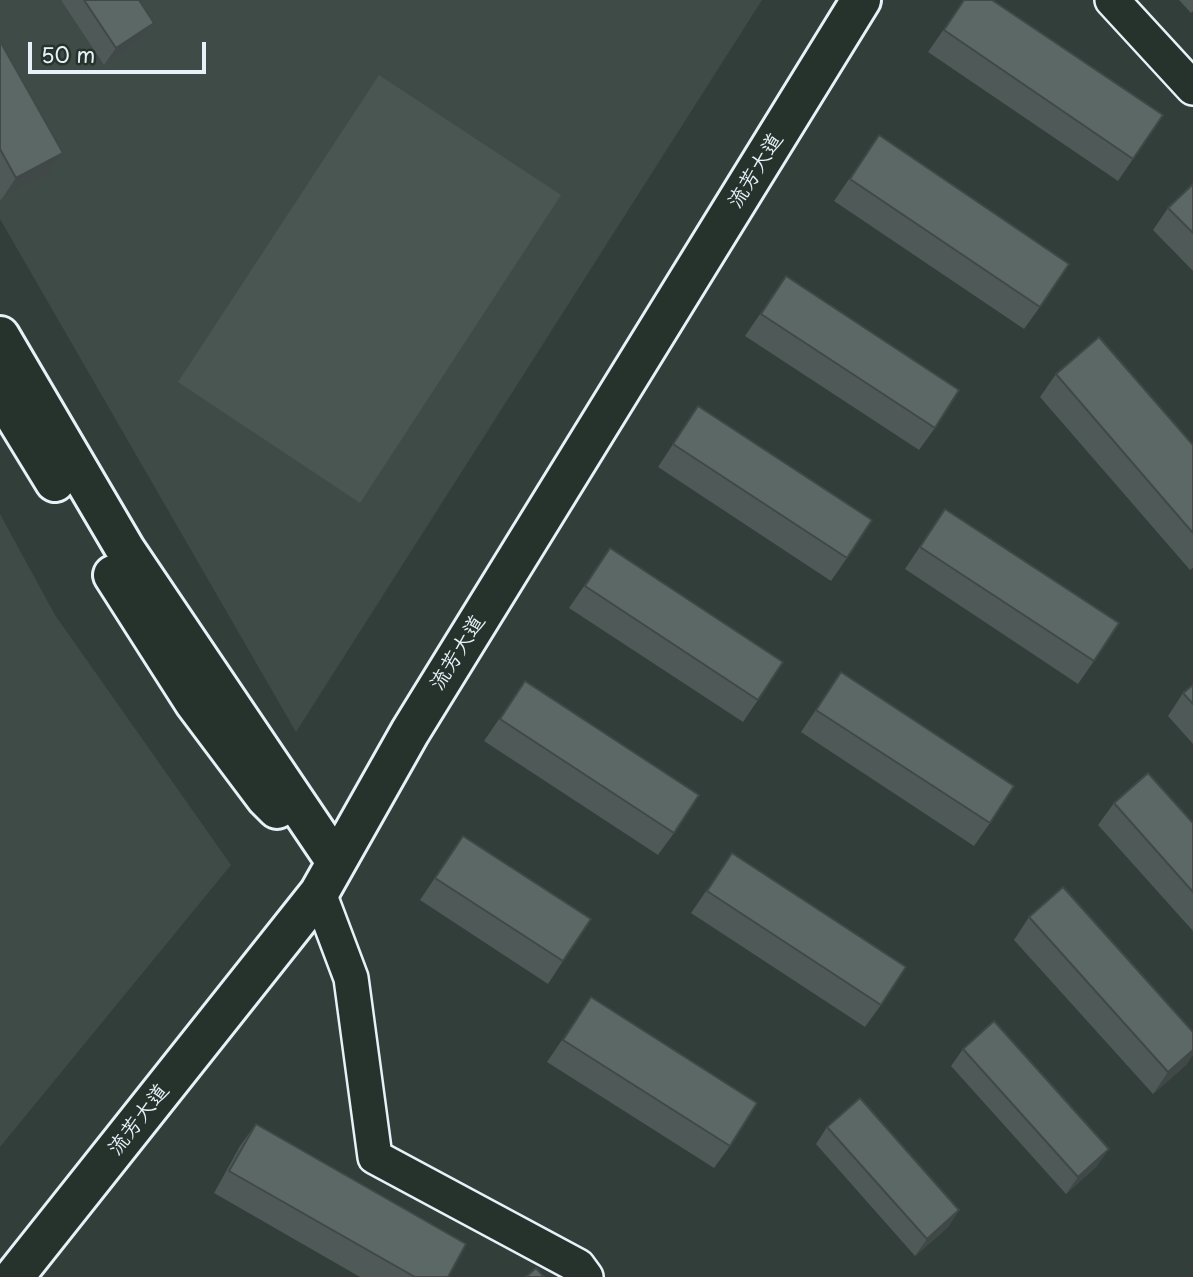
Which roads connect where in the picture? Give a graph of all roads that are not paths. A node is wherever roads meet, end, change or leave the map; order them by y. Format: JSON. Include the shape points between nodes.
{"nodes":[{"id":1,"x":861,"y":0,"type":"edge"},
{"id":2,"x":1112,"y":0,"type":"edge"},
{"id":3,"x":1193,"y":88,"type":"edge"},
{"id":4,"x":0,"y":336,"type":"edge"},
{"id":5,"x":0,"y":392,"type":"edge"},
{"id":6,"x":327,"y":877,"type":"junction"},
{"id":7,"x":14,"y":1277,"type":"edge"},
{"id":8,"x":586,"y":1277,"type":"edge"}],
"edges":[{"from":1,"to":6,"type":"main road","name":"流芳大道","via":[[410,732]]},
{"from":2,"to":3,"type":"street"},
{"from":4,"to":6,"type":"main road"},
{"from":5,"to":6,"type":"main road","via":[[194,702]]},
{"from":6,"to":7,"type":"main road","name":"流芳大道"},
{"from":6,"to":8,"type":"street","via":[[351,978],[375,1157],[578,1266]]}]}
